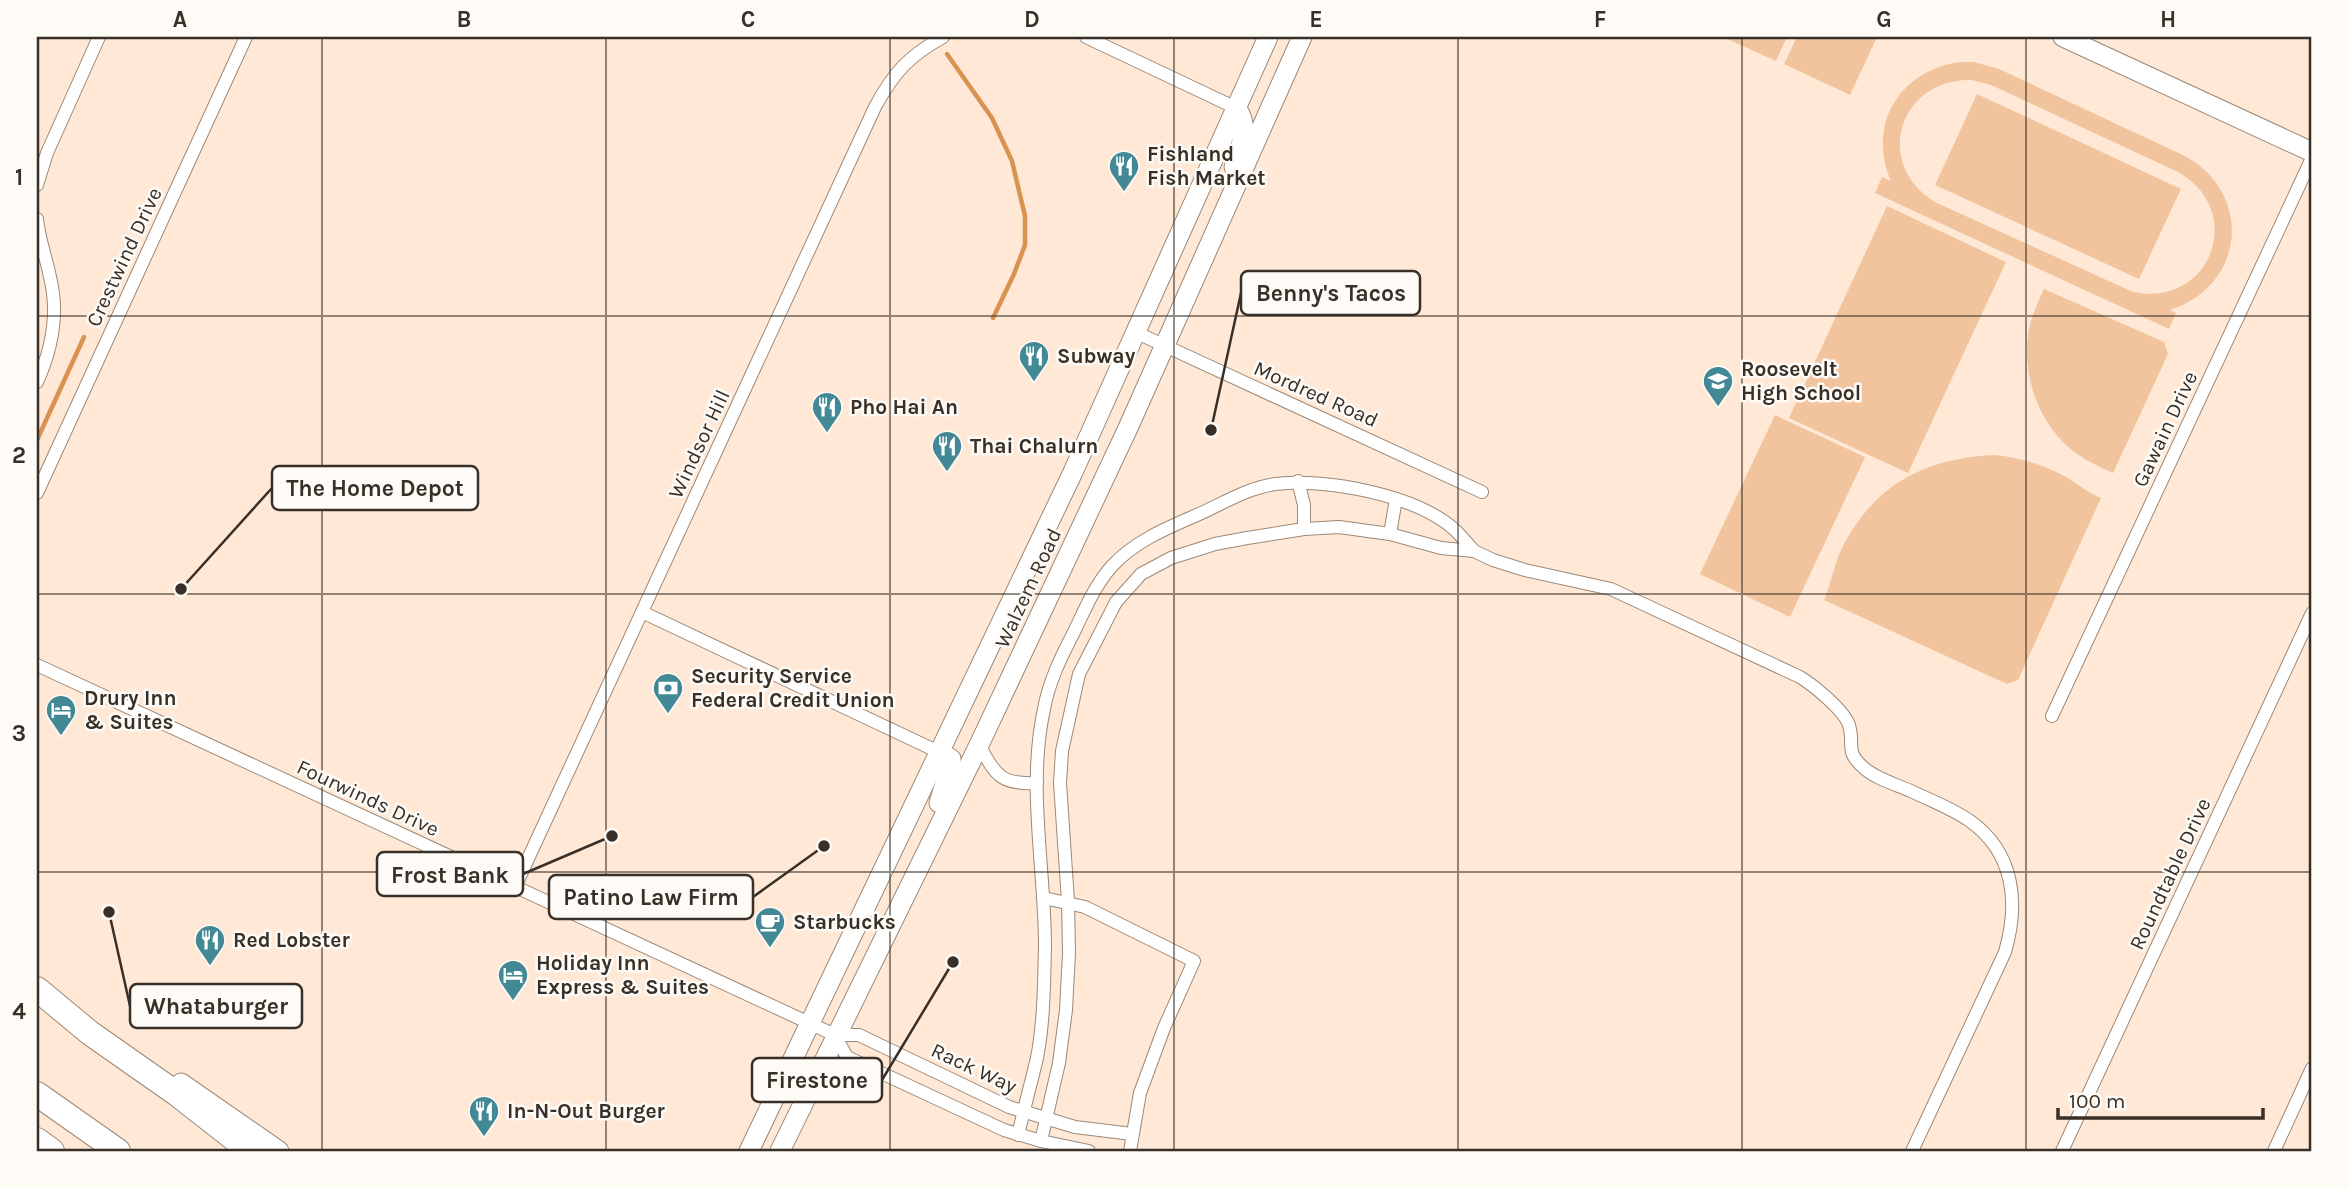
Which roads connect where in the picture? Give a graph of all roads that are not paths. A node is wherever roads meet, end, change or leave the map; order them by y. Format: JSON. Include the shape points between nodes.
{"nodes":[{"id":1,"x":99,"y":37,"type":"edge"},
{"id":2,"x":246,"y":37,"type":"edge"},
{"id":3,"x":943,"y":37,"type":"edge"},
{"id":4,"x":1086,"y":37,"type":"edge"},
{"id":5,"x":1268,"y":37,"type":"edge"},
{"id":6,"x":1302,"y":37,"type":"edge"},
{"id":7,"x":2063,"y":37,"type":"edge"},
{"id":8,"x":1236,"y":108,"type":"junction"},
{"id":9,"x":2312,"y":155,"type":"edge"},
{"id":10,"x":37,"y":186,"type":"edge"},
{"id":11,"x":37,"y":219,"type":"edge"},
{"id":12,"x":1219,"y":226,"type":"junction"},
{"id":13,"x":38,"y":234,"type":"edge"},
{"id":14,"x":1135,"y":332,"type":"junction"},
{"id":15,"x":1166,"y":347,"type":"junction"},
{"id":16,"x":37,"y":382,"type":"edge"},
{"id":17,"x":1298,"y":481,"type":"junction"},
{"id":18,"x":1482,"y":492,"type":"dead end"},
{"id":19,"x":37,"y":493,"type":"edge"},
{"id":20,"x":1396,"y":499,"type":"junction"},
{"id":21,"x":1304,"y":529,"type":"junction"},
{"id":22,"x":1390,"y":534,"type":"junction"},
{"id":23,"x":1474,"y":551,"type":"junction"},
{"id":24,"x":642,"y":612,"type":"junction"},
{"id":25,"x":2312,"y":613,"type":"edge"},
{"id":26,"x":37,"y":665,"type":"edge"},
{"id":27,"x":2053,"y":716,"type":"dead end"},
{"id":28,"x":979,"y":745,"type":"junction"},
{"id":29,"x":940,"y":752,"type":"junction"},
{"id":30,"x":1037,"y":783,"type":"junction"},
{"id":31,"x":919,"y":867,"type":"junction"},
{"id":32,"x":514,"y":887,"type":"junction"},
{"id":33,"x":1044,"y":898,"type":"junction"},
{"id":34,"x":1069,"y":901,"type":"junction"},
{"id":35,"x":37,"y":982,"type":"edge"},
{"id":36,"x":37,"y":989,"type":"edge"},
{"id":37,"x":812,"y":1023,"type":"junction"},
{"id":38,"x":835,"y":1035,"type":"junction"},
{"id":39,"x":2312,"y":1068,"type":"edge"},
{"id":40,"x":37,"y":1094,"type":"edge"},
{"id":41,"x":1023,"y":1112,"type":"junction"},
{"id":42,"x":1046,"y":1119,"type":"junction"},
{"id":43,"x":1132,"y":1134,"type":"junction"},
{"id":44,"x":1018,"y":1135,"type":"junction"},
{"id":45,"x":37,"y":1140,"type":"edge"},
{"id":46,"x":1041,"y":1141,"type":"junction"},
{"id":47,"x":52,"y":1151,"type":"edge"},
{"id":48,"x":118,"y":1151,"type":"edge"},
{"id":49,"x":250,"y":1151,"type":"edge"},
{"id":50,"x":279,"y":1151,"type":"edge"},
{"id":51,"x":749,"y":1151,"type":"edge"},
{"id":52,"x":780,"y":1151,"type":"edge"},
{"id":53,"x":1089,"y":1151,"type":"edge"},
{"id":54,"x":1130,"y":1151,"type":"edge"},
{"id":55,"x":1912,"y":1151,"type":"edge"},
{"id":56,"x":2062,"y":1151,"type":"edge"},
{"id":57,"x":2274,"y":1151,"type":"edge"}],
"edges":[{"from":1,"to":10,"type":"street"},
{"from":2,"to":19,"type":"street","name":"Crestwind Drive"},
{"from":3,"to":24,"type":"street","name":"Windsor Hill","via":[[909,59],[890,79],[875,107]]},
{"from":4,"to":8,"type":"street"},
{"from":5,"to":8,"type":"main road","name":"Walzem Road"},
{"from":6,"to":12,"type":"main road","name":"Walzem Road"},
{"from":7,"to":9,"type":"main road"},
{"from":8,"to":12,"type":"main road","via":[[1244,131]]},
{"from":8,"to":14,"type":"main road","name":"Walzem Road"},
{"from":9,"to":27,"type":"street","name":"Gawain Drive"},
{"from":11,"to":13,"type":"street"},
{"from":12,"to":15,"type":"main road","name":"Walzem Road"},
{"from":13,"to":16,"type":"street","via":[[51,280],[55,319],[50,350]]},
{"from":14,"to":15,"type":"street","name":"Mordred Road"},
{"from":14,"to":29,"type":"main road","name":"Walzem Road"},
{"from":15,"to":18,"type":"street","name":"Mordred Road"},
{"from":15,"to":28,"type":"main road","name":"Walzem Road"},
{"from":17,"to":20,"type":"street"},
{"from":17,"to":21,"type":"street"},
{"from":17,"to":30,"type":"street","via":[[1264,485],[1162,530],[1112,566],[1093,593],[1058,664],[1044,707]]},
{"from":20,"to":22,"type":"street"},
{"from":20,"to":23,"type":"street","via":[[1455,530]]},
{"from":21,"to":22,"type":"street","via":[[1339,527]]},
{"from":21,"to":34,"type":"street","via":[[1215,544],[1171,558],[1141,574],[1116,602],[1079,674],[1062,751]]},
{"from":22,"to":23,"type":"street","via":[[1441,548]]},
{"from":23,"to":55,"type":"street","via":[[1525,570],[1611,589],[1800,677],[1819,689],[1846,719],[1851,753],[1866,770],[1972,822],[1994,846],[2014,898],[2012,929]]},
{"from":24,"to":29,"type":"street"},
{"from":24,"to":32,"type":"street","name":"Windsor Hill"},
{"from":25,"to":56,"type":"street","name":"Roundtable Drive"},
{"from":26,"to":32,"type":"street","name":"Fourwinds Drive"},
{"from":28,"to":30,"type":"street","via":[[1003,780]]},
{"from":28,"to":31,"type":"main road","name":"Walzem Road"},
{"from":29,"to":31,"type":"main road","via":[[951,759],[951,770]]},
{"from":29,"to":37,"type":"main road","name":"Walzem Road"},
{"from":30,"to":33,"type":"street"},
{"from":31,"to":38,"type":"main road","name":"Walzem Road"},
{"from":32,"to":37,"type":"street","name":"Fourwinds Drive"},
{"from":33,"to":34,"type":"street"},
{"from":33,"to":41,"type":"street","via":[[1043,1004]]},
{"from":34,"to":42,"type":"street","via":[[1066,1010]]},
{"from":34,"to":43,"type":"street","via":[[1194,961],[1140,1093]]},
{"from":35,"to":50,"type":"main road"},
{"from":36,"to":49,"type":"highway"},
{"from":37,"to":38,"type":"street","name":"Fourwinds Drive"},
{"from":37,"to":51,"type":"main road","name":"Walzem Road"},
{"from":38,"to":41,"type":"street","name":"Rack Way","via":[[859,1035]]},
{"from":38,"to":44,"type":"street","name":"Rack Way","via":[[847,1057]]},
{"from":38,"to":52,"type":"main road","name":"Walzem Road"},
{"from":39,"to":57,"type":"street"},
{"from":40,"to":48,"type":"highway"},
{"from":41,"to":42,"type":"street","name":"Rack Way"},
{"from":41,"to":44,"type":"street"},
{"from":42,"to":43,"type":"street","name":"Rack Way"},
{"from":42,"to":46,"type":"street"},
{"from":43,"to":54,"type":"street"},
{"from":44,"to":46,"type":"street","name":"Rack Way"},
{"from":45,"to":47,"type":"highway"},
{"from":46,"to":53,"type":"street","name":"Rack Way"}]}
